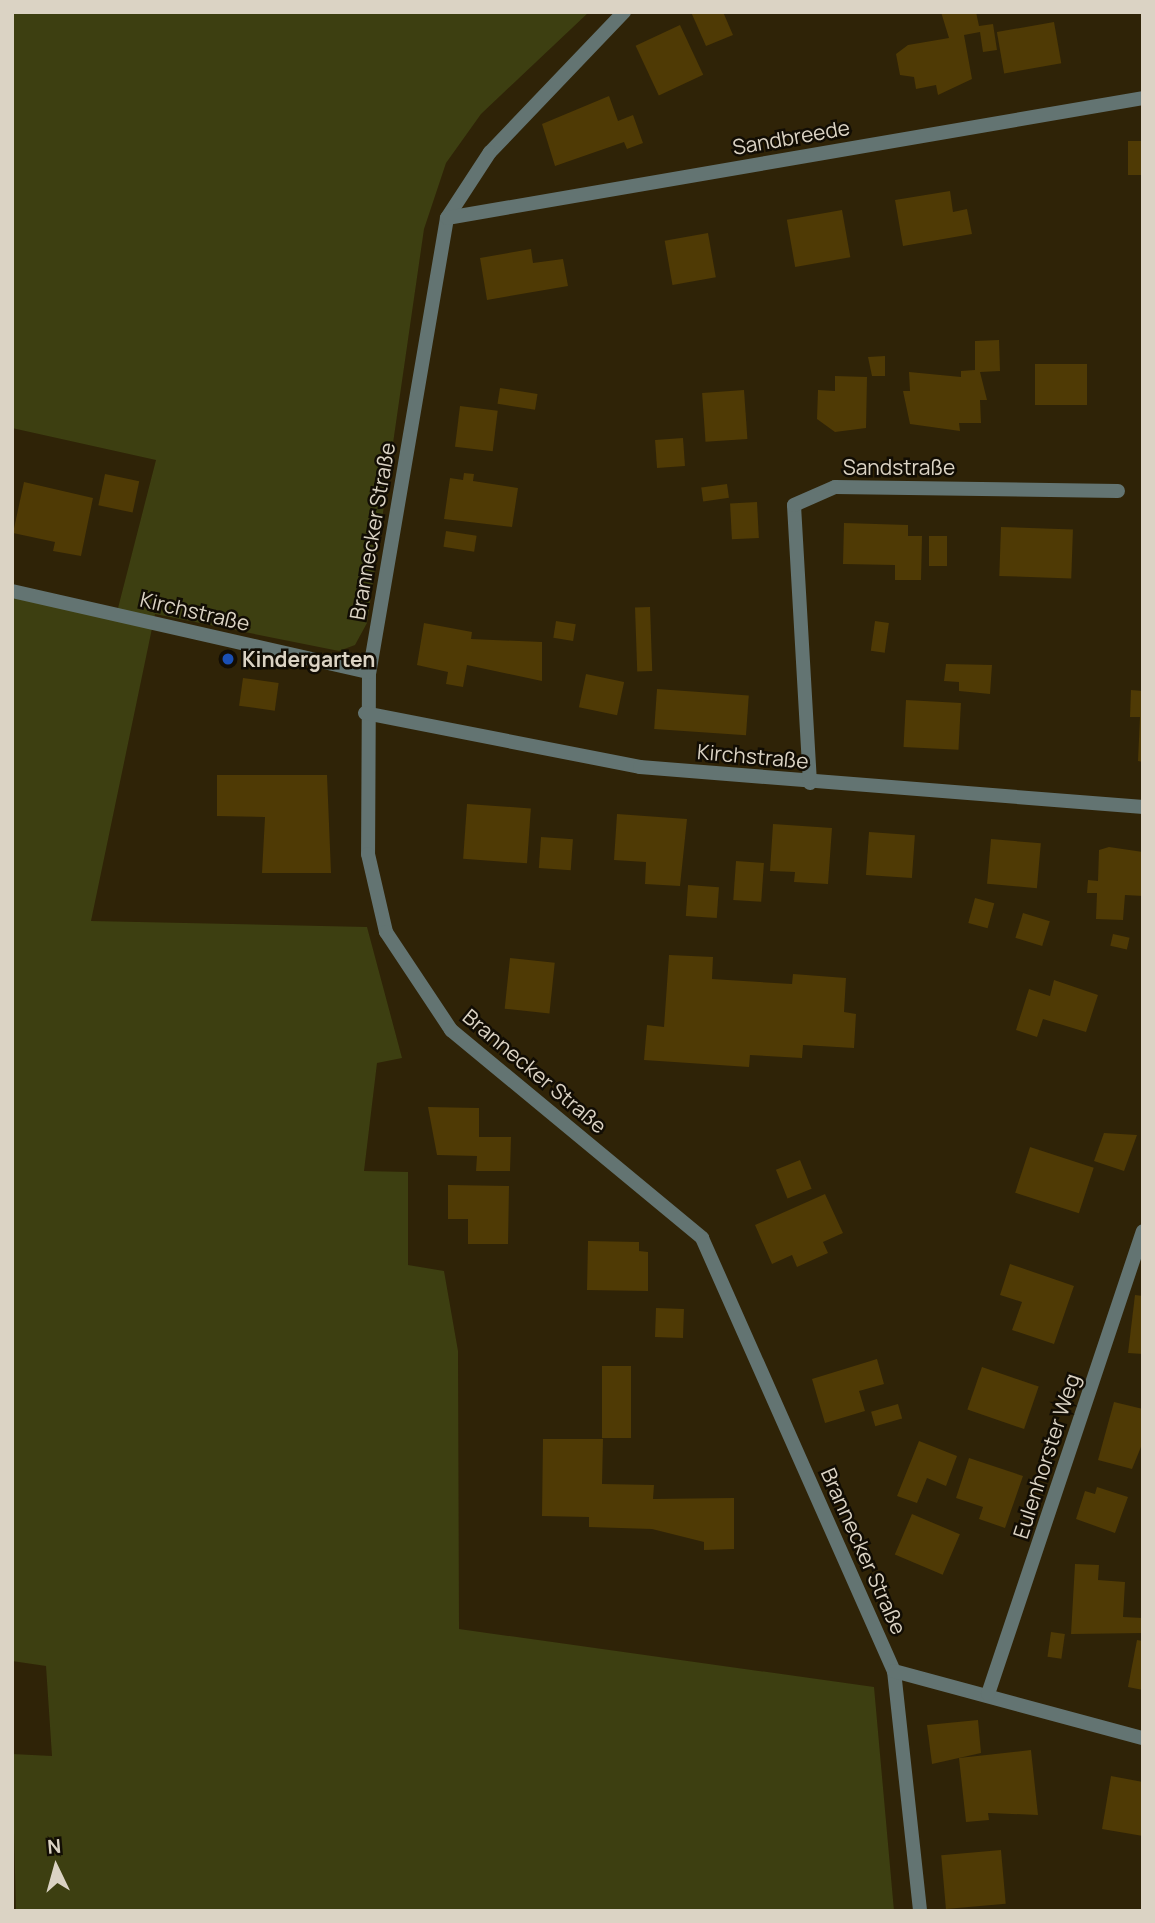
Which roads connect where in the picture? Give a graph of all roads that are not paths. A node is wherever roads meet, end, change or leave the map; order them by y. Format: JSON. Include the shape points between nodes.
{"nodes":[{"id":1,"x":624,"y":12,"type":"edge"},
{"id":2,"x":1143,"y":98,"type":"edge"},
{"id":3,"x":447,"y":218,"type":"junction"},
{"id":4,"x":1118,"y":491,"type":"dead end"},
{"id":5,"x":12,"y":591,"type":"edge"},
{"id":6,"x":369,"y":672,"type":"junction"},
{"id":7,"x":365,"y":713,"type":"junction"},
{"id":8,"x":810,"y":783,"type":"junction"},
{"id":9,"x":1143,"y":807,"type":"edge"},
{"id":10,"x":1143,"y":1231,"type":"edge"},
{"id":11,"x":894,"y":1671,"type":"junction"},
{"id":12,"x":988,"y":1694,"type":"junction"},
{"id":13,"x":1143,"y":1738,"type":"edge"},
{"id":14,"x":920,"y":1911,"type":"edge"}],
"edges":[{"from":1,"to":3,"type":"street","name":"Brannecker Straße","via":[[490,152]]},
{"from":2,"to":3,"type":"street","name":"Sandbreede"},
{"from":3,"to":6,"type":"street","name":"Brannecker Straße"},
{"from":4,"to":8,"type":"street","name":"Sandstraße","via":[[835,487],[794,505]]},
{"from":5,"to":6,"type":"street","name":"Kirchstraße"},
{"from":6,"to":7,"type":"street","name":"Brannecker Straße"},
{"from":7,"to":8,"type":"street","name":"Kirchstraße","via":[[640,766]]},
{"from":7,"to":11,"type":"street","name":"Brannecker Straße","via":[[368,854],[386,932],[450,1030],[702,1238]]},
{"from":8,"to":9,"type":"street","name":"Kirchstraße"},
{"from":10,"to":12,"type":"street","name":"Eulenhorster Weg"},
{"from":11,"to":12,"type":"street"},
{"from":11,"to":14,"type":"street","name":"Brannecker Straße"},
{"from":12,"to":13,"type":"street"}]}
